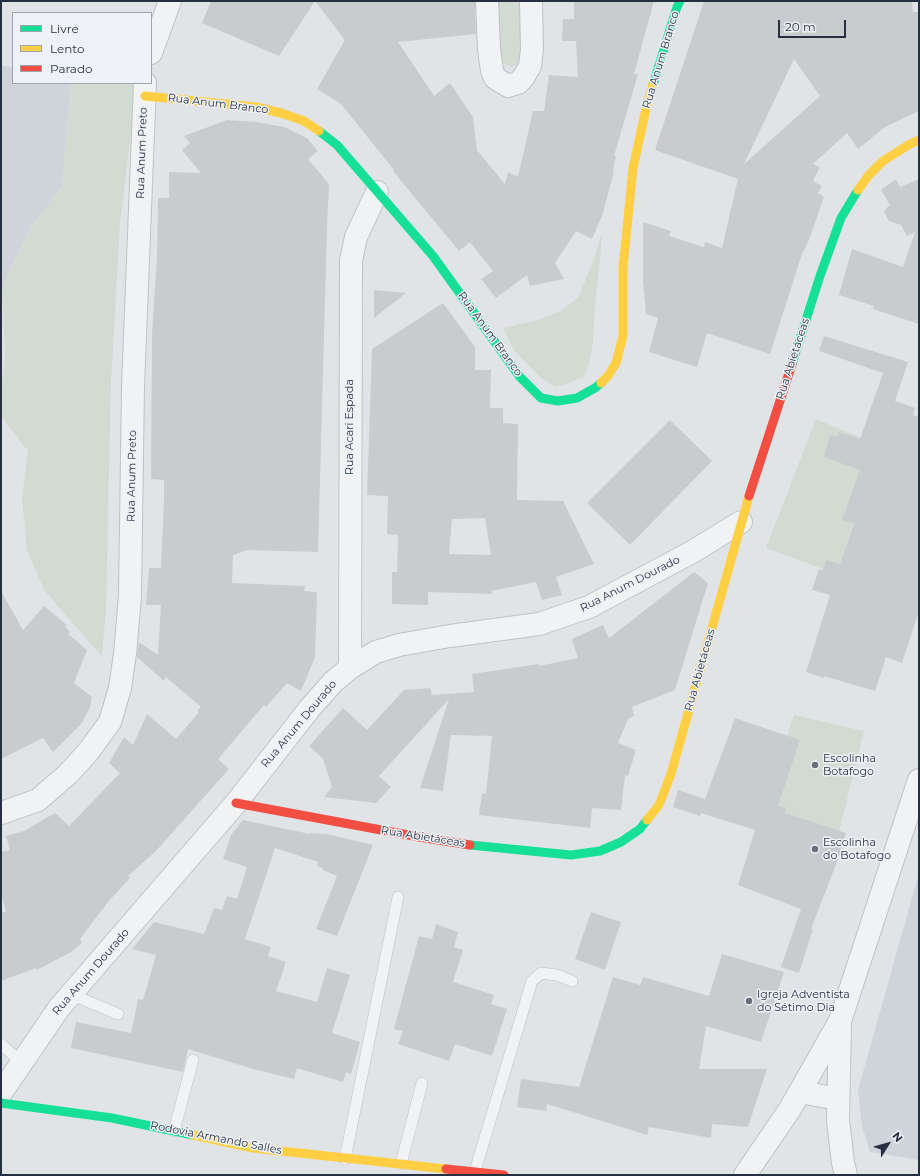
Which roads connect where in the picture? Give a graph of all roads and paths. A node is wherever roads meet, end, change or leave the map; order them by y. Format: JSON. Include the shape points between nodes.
{"nodes":[{"id":1,"x":170,"y":1,"type":"edge"},
{"id":2,"x":487,"y":1,"type":"edge"},
{"id":3,"x":531,"y":1,"type":"edge"},
{"id":4,"x":680,"y":1,"type":"edge"},
{"id":5,"x":152,"y":50,"type":"edge"},
{"id":6,"x":145,"y":90,"type":"edge"},
{"id":7,"x":919,"y":140,"type":"edge"},
{"id":8,"x":377,"y":192,"type":"junction"},
{"id":9,"x":741,"y":522,"type":"junction"},
{"id":10,"x":350,"y":668,"type":"junction"},
{"id":11,"x":919,"y":780,"type":"edge"},
{"id":12,"x":236,"y":803,"type":"junction"},
{"id":13,"x":1,"y":813,"type":"edge"},
{"id":14,"x":398,"y":897,"type":"dead end"},
{"id":15,"x":572,"y":981,"type":"dead end"},
{"id":16,"x":70,"y":994,"type":"junction"},
{"id":17,"x":118,"y":1014,"type":"dead end"},
{"id":18,"x":840,"y":1021,"type":"junction"},
{"id":19,"x":1,"y":1044,"type":"edge"},
{"id":20,"x":193,"y":1060,"type":"dead end"},
{"id":21,"x":21,"y":1062,"type":"junction"},
{"id":22,"x":422,"y":1082,"type":"dead end"},
{"id":23,"x":1,"y":1092,"type":"edge"},
{"id":24,"x":800,"y":1092,"type":"junction"},
{"id":25,"x":838,"y":1099,"type":"junction"},
{"id":26,"x":1,"y":1104,"type":"edge"},
{"id":27,"x":174,"y":1131,"type":"junction"},
{"id":28,"x":345,"y":1159,"type":"junction"},
{"id":29,"x":401,"y":1164,"type":"junction"},
{"id":30,"x":475,"y":1171,"type":"junction"},
{"id":31,"x":504,"y":1175,"type":"edge"},
{"id":32,"x":745,"y":1175,"type":"edge"},
{"id":33,"x":846,"y":1175,"type":"edge"}],
"edges":[{"from":1,"to":5,"type":"street"},
{"from":2,"to":3,"type":"street","via":[[492,71],[496,78],[508,86],[518,83],[530,66]]},
{"from":4,"to":8,"type":"street","name":"Rua Anum Branco","via":[[646,109],[634,168],[623,268],[623,336],[616,363],[608,376],[595,388],[576,398],[558,401],[541,398],[520,376],[434,256]]},
{"from":6,"to":8,"type":"street","name":"Rua Anum Branco","via":[[256,107],[304,121],[337,145]]},
{"from":6,"to":13,"type":"street","name":"Rua Anum Preto","via":[[133,386],[130,596],[120,688],[110,722],[68,774],[38,800]]},
{"from":7,"to":9,"type":"street","name":"Rua Abietáceas","via":[[884,161],[869,175],[841,218]]},
{"from":8,"to":10,"type":"street","name":"Rua Acari Espada","via":[[356,237],[351,261]]},
{"from":9,"to":10,"type":"street","name":"Rua Anum Dourado","via":[[692,552],[589,607],[539,624],[399,645],[376,652]]},
{"from":9,"to":12,"type":"street","name":"Rua Abietáceas","via":[[659,805],[640,829],[621,842],[600,850],[571,856],[485,847]]},
{"from":10,"to":12,"type":"street","name":"Rua Anum Dourado","via":[[333,682],[310,708]]},
{"from":11,"to":18,"type":"street"},
{"from":12,"to":16,"type":"street","name":"Rua Anum Dourado"},
{"from":14,"to":28,"type":"lane"},
{"from":15,"to":30,"type":"lane","via":[[557,975],[541,973],[532,981]]},
{"from":16,"to":17,"type":"lane"},
{"from":16,"to":21,"type":"street","name":"Rua Anum Dourado"},
{"from":18,"to":24,"type":"street"},
{"from":18,"to":25,"type":"street"},
{"from":19,"to":21,"type":"lane"},
{"from":20,"to":27,"type":"lane"},
{"from":21,"to":23,"type":"street","name":"Rua Anum Dourado"},
{"from":22,"to":29,"type":"lane"},
{"from":24,"to":25,"type":"street"},
{"from":24,"to":32,"type":"street"},
{"from":25,"to":33,"type":"street","via":[[838,1120]]},
{"from":26,"to":27,"type":"street","name":"Rodovia Armando Salles","via":[[112,1118]]},
{"from":27,"to":28,"type":"street","name":"Rodovia Armando Salles","via":[[253,1148]]},
{"from":28,"to":29,"type":"street","name":"Rodovia Armando Salles"},
{"from":29,"to":30,"type":"street","name":"Rodovia Armando Salles"},
{"from":30,"to":31,"type":"street","name":"Rodovia Armando Salles"}]}
